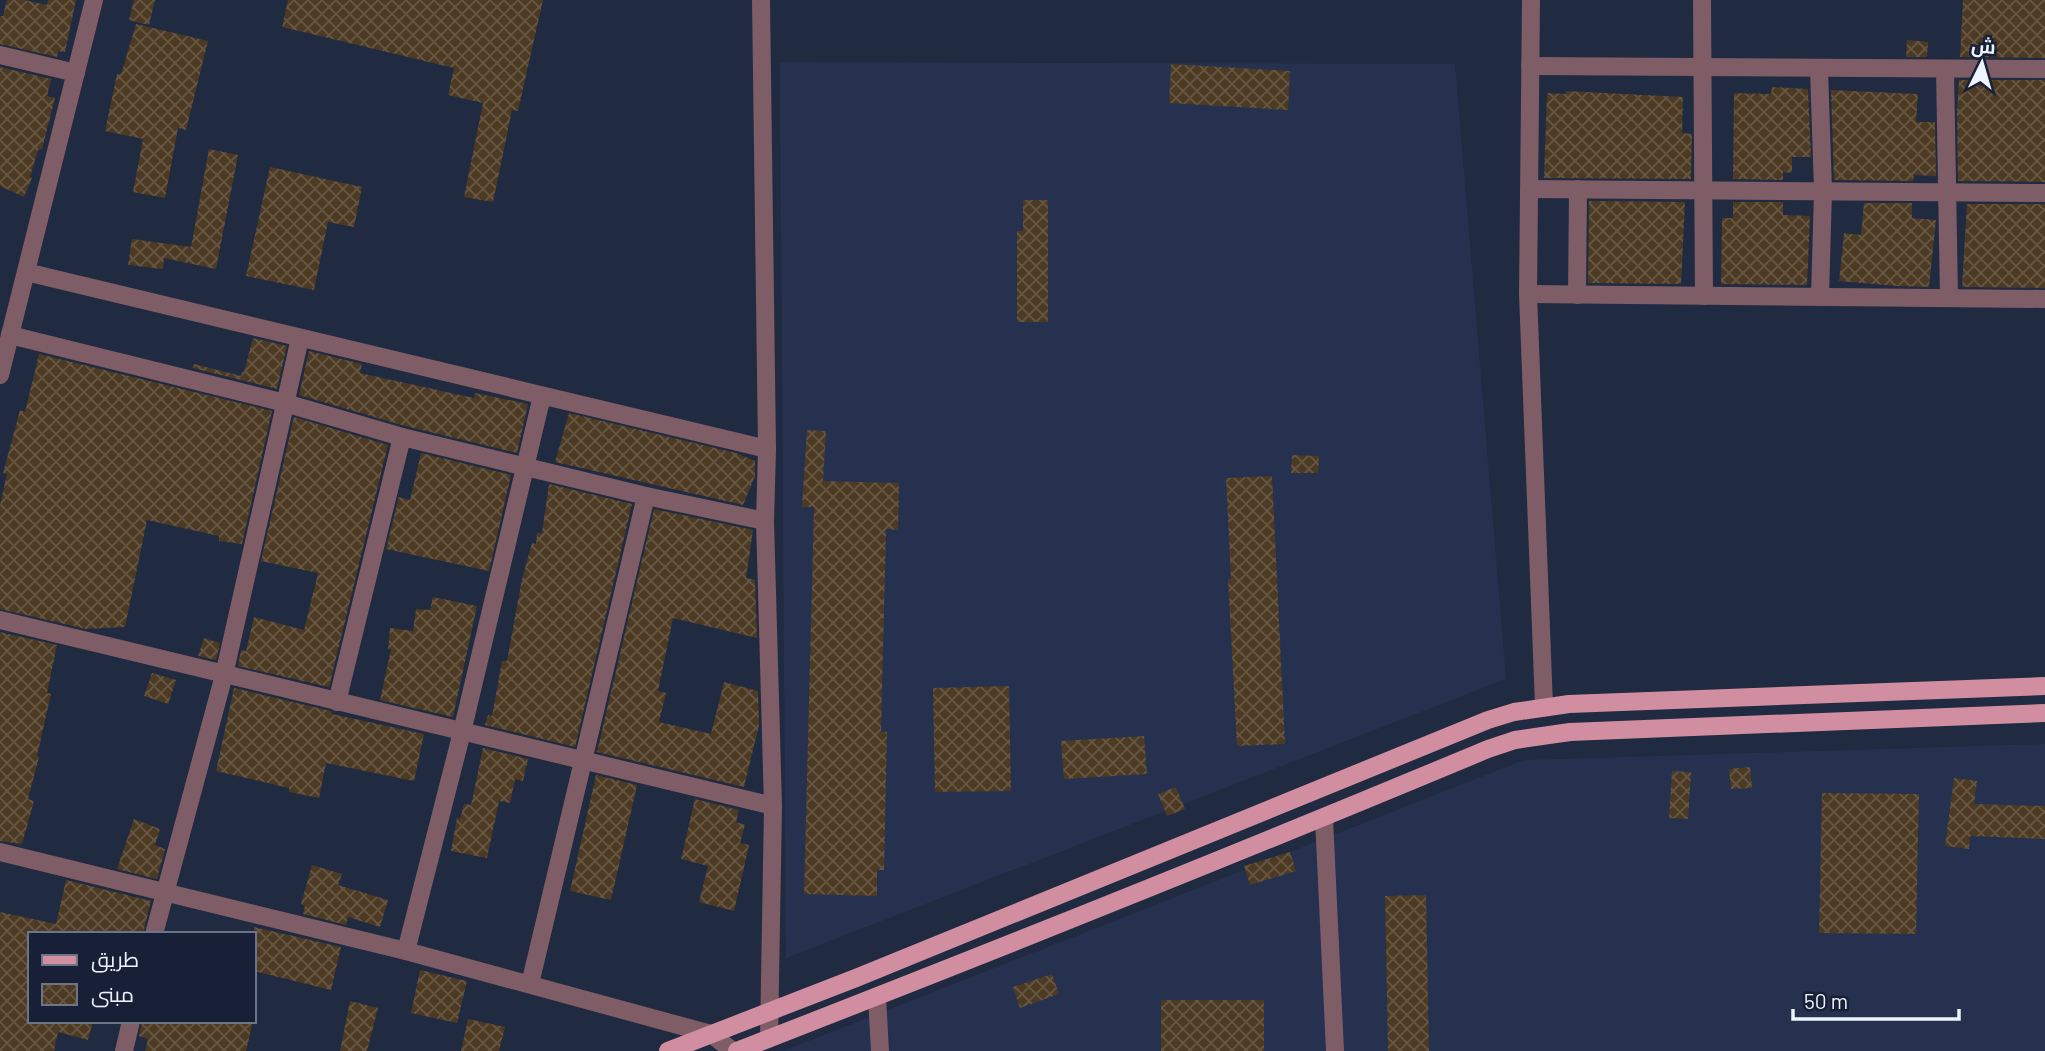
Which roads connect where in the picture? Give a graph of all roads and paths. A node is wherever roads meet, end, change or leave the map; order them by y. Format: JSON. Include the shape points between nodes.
{"nodes":[{"id":1,"x":94,"y":0,"type":"edge"},
{"id":2,"x":761,"y":0,"type":"edge"},
{"id":3,"x":1531,"y":0,"type":"edge"},
{"id":4,"x":1702,"y":0,"type":"edge"},
{"id":5,"x":0,"y":55,"type":"edge"},
{"id":6,"x":1530,"y":66,"type":"junction"},
{"id":7,"x":1703,"y":68,"type":"junction"},
{"id":8,"x":1819,"y":69,"type":"junction"},
{"id":9,"x":1945,"y":69,"type":"junction"},
{"id":10,"x":2045,"y":69,"type":"edge"},
{"id":11,"x":76,"y":73,"type":"junction"},
{"id":12,"x":1530,"y":189,"type":"junction"},
{"id":13,"x":1578,"y":189,"type":"junction"},
{"id":14,"x":1702,"y":190,"type":"junction"},
{"id":15,"x":1823,"y":191,"type":"junction"},
{"id":16,"x":1947,"y":192,"type":"junction"},
{"id":17,"x":2045,"y":193,"type":"edge"},
{"id":18,"x":26,"y":272,"type":"junction"},
{"id":19,"x":1528,"y":294,"type":"junction"},
{"id":20,"x":1577,"y":295,"type":"junction"},
{"id":21,"x":1704,"y":296,"type":"junction"},
{"id":22,"x":1820,"y":297,"type":"junction"},
{"id":23,"x":1949,"y":298,"type":"junction"},
{"id":24,"x":2045,"y":299,"type":"edge"},
{"id":25,"x":10,"y":335,"type":"junction"},
{"id":26,"x":300,"y":338,"type":"junction"},
{"id":27,"x":0,"y":375,"type":"edge"},
{"id":28,"x":542,"y":396,"type":"junction"},
{"id":29,"x":285,"y":403,"type":"junction"},
{"id":30,"x":402,"y":437,"type":"junction"},
{"id":31,"x":767,"y":449,"type":"junction"},
{"id":32,"x":526,"y":466,"type":"junction"},
{"id":33,"x":646,"y":496,"type":"junction"},
{"id":34,"x":765,"y":521,"type":"junction"},
{"id":35,"x":0,"y":621,"type":"edge"},
{"id":36,"x":224,"y":675,"type":"junction"},
{"id":37,"x":2045,"y":686,"type":"edge"},
{"id":38,"x":337,"y":702,"type":"junction"},
{"id":39,"x":1544,"y":706,"type":"junction"},
{"id":40,"x":2045,"y":713,"type":"edge"},
{"id":41,"x":462,"y":732,"type":"junction"},
{"id":42,"x":581,"y":762,"type":"junction"},
{"id":43,"x":773,"y":806,"type":"junction"},
{"id":44,"x":1324,"y":818,"type":"junction"},
{"id":45,"x":0,"y":852,"type":"edge"},
{"id":46,"x":164,"y":893,"type":"junction"},
{"id":47,"x":154,"y":932,"type":"edge"},
{"id":48,"x":406,"y":951,"type":"junction"},
{"id":49,"x":530,"y":984,"type":"junction"},
{"id":50,"x":877,"y":997,"type":"junction"},
{"id":51,"x":769,"y":1012,"type":"junction"},
{"id":52,"x":131,"y":1023,"type":"edge"},
{"id":53,"x":711,"y":1034,"type":"junction"},
{"id":54,"x":769,"y":1038,"type":"junction"},
{"id":55,"x":124,"y":1051,"type":"edge"},
{"id":56,"x":668,"y":1051,"type":"edge"},
{"id":57,"x":735,"y":1051,"type":"edge"},
{"id":58,"x":880,"y":1051,"type":"edge"},
{"id":59,"x":1335,"y":1051,"type":"edge"}],
"edges":[{"from":1,"to":11,"type":"street"},
{"from":2,"to":31,"type":"street"},
{"from":3,"to":6,"type":"street"},
{"from":4,"to":7,"type":"street"},
{"from":5,"to":11,"type":"street"},
{"from":6,"to":7,"type":"street"},
{"from":6,"to":12,"type":"street"},
{"from":7,"to":8,"type":"street"},
{"from":7,"to":14,"type":"street"},
{"from":8,"to":9,"type":"street"},
{"from":8,"to":15,"type":"street"},
{"from":9,"to":10,"type":"street"},
{"from":9,"to":16,"type":"street"},
{"from":11,"to":18,"type":"street"},
{"from":12,"to":13,"type":"street"},
{"from":12,"to":19,"type":"street"},
{"from":13,"to":14,"type":"street"},
{"from":13,"to":20,"type":"street"},
{"from":14,"to":15,"type":"street"},
{"from":14,"to":21,"type":"street"},
{"from":15,"to":16,"type":"street"},
{"from":15,"to":22,"type":"street"},
{"from":16,"to":17,"type":"street"},
{"from":16,"to":23,"type":"street"},
{"from":18,"to":25,"type":"street"},
{"from":18,"to":26,"type":"street"},
{"from":19,"to":20,"type":"street"},
{"from":19,"to":39,"type":"street"},
{"from":20,"to":21,"type":"street"},
{"from":21,"to":22,"type":"street"},
{"from":22,"to":23,"type":"street"},
{"from":23,"to":24,"type":"street"},
{"from":25,"to":27,"type":"street"},
{"from":25,"to":29,"type":"street"},
{"from":26,"to":28,"type":"street"},
{"from":26,"to":29,"type":"street"},
{"from":28,"to":31,"type":"street"},
{"from":28,"to":32,"type":"street"},
{"from":29,"to":30,"type":"street"},
{"from":29,"to":36,"type":"street"},
{"from":30,"to":32,"type":"street"},
{"from":30,"to":38,"type":"street"},
{"from":31,"to":34,"type":"street"},
{"from":32,"to":33,"type":"street"},
{"from":32,"to":41,"type":"street"},
{"from":33,"to":34,"type":"street"},
{"from":33,"to":42,"type":"street"},
{"from":34,"to":43,"type":"street"},
{"from":35,"to":36,"type":"street"},
{"from":36,"to":38,"type":"street"},
{"from":36,"to":46,"type":"street"},
{"from":37,"to":39,"type":"main road"},
{"from":38,"to":41,"type":"street"},
{"from":39,"to":51,"type":"main road","via":[[1488,720]]},
{"from":40,"to":44,"type":"main road","via":[[1545,734],[1488,749]]},
{"from":41,"to":42,"type":"street"},
{"from":41,"to":48,"type":"street"},
{"from":42,"to":43,"type":"street"},
{"from":42,"to":49,"type":"street"},
{"from":43,"to":51,"type":"street"},
{"from":44,"to":50,"type":"main road"},
{"from":44,"to":59,"type":"street"},
{"from":45,"to":46,"type":"street"},
{"from":46,"to":47,"type":"street"},
{"from":46,"to":48,"type":"street"},
{"from":48,"to":49,"type":"street"},
{"from":49,"to":53,"type":"street"},
{"from":50,"to":54,"type":"main road"},
{"from":50,"to":58,"type":"street"},
{"from":51,"to":53,"type":"main road"},
{"from":51,"to":54,"type":"street"},
{"from":52,"to":55,"type":"street"},
{"from":53,"to":56,"type":"main road"},
{"from":53,"to":57,"type":"street"},
{"from":54,"to":57,"type":"main road"}]}
